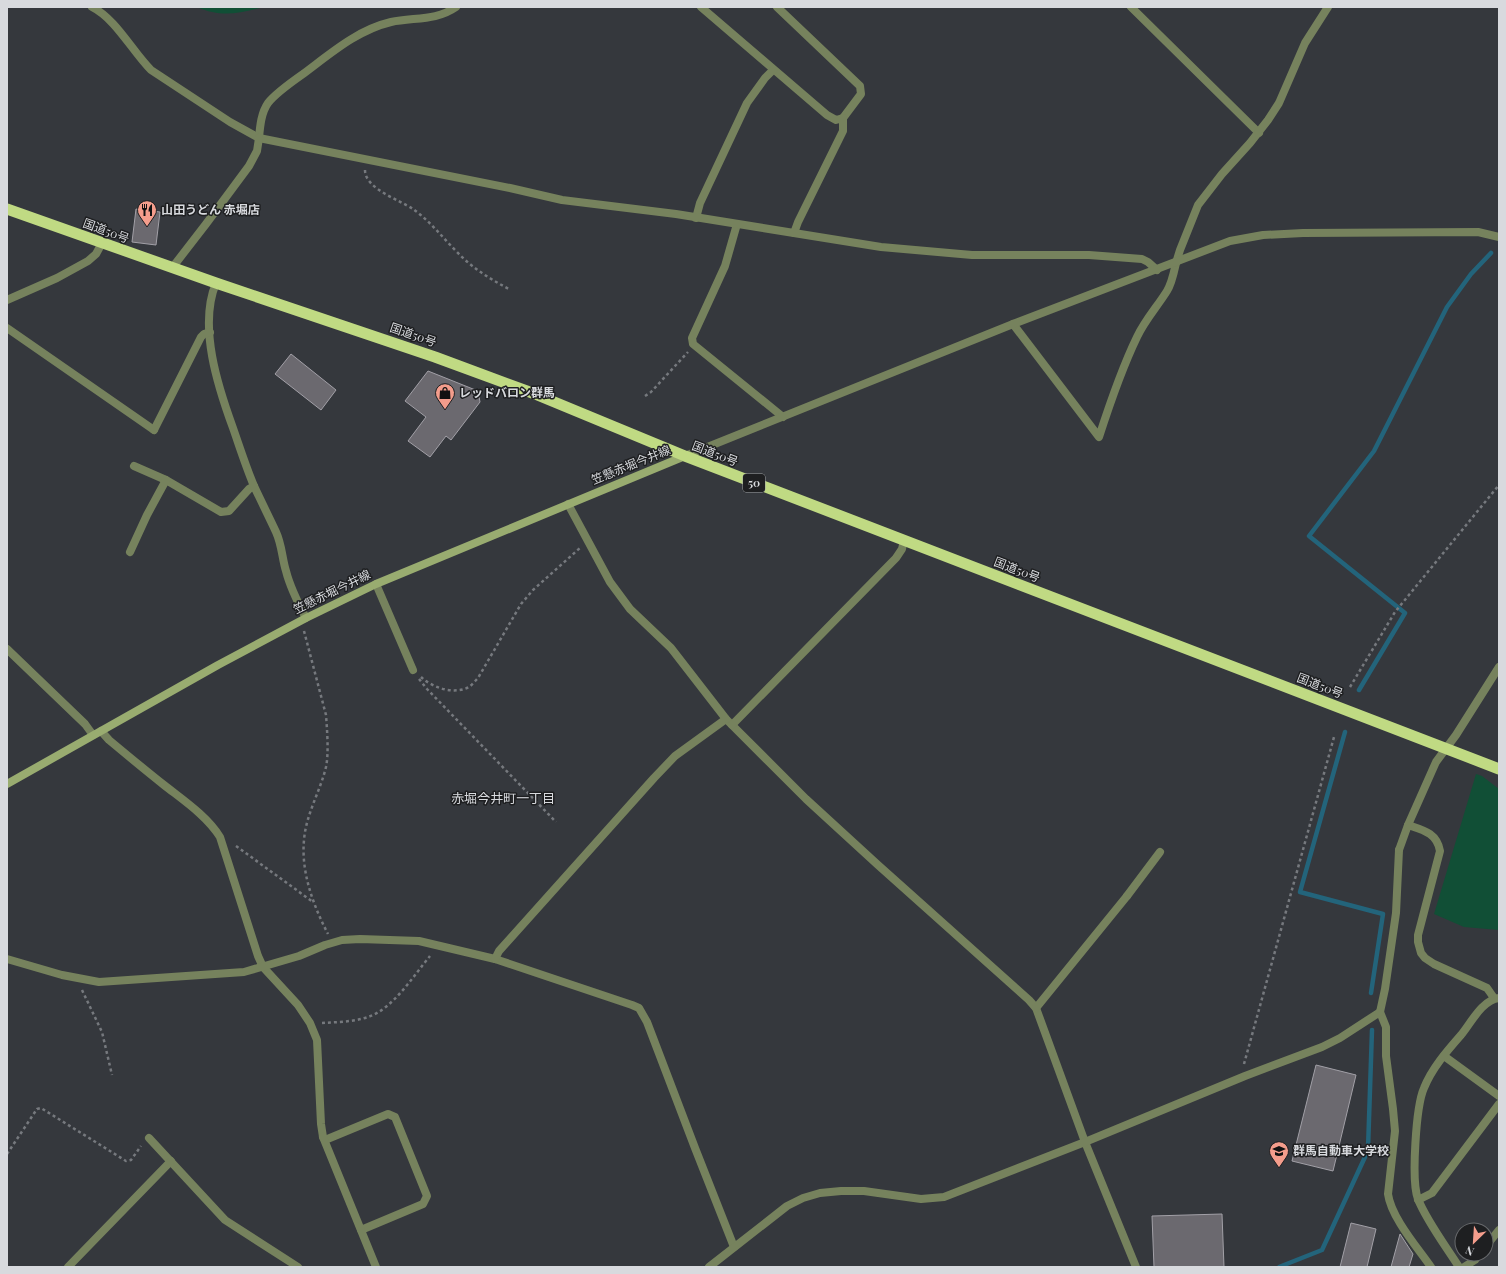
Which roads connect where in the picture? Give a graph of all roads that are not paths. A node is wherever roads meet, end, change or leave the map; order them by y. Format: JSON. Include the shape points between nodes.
{"nodes":[{"id":1,"x":92,"y":7,"type":"edge"},
{"id":2,"x":456,"y":7,"type":"edge"},
{"id":3,"x":701,"y":7,"type":"edge"},
{"id":4,"x":777,"y":7,"type":"edge"},
{"id":5,"x":1131,"y":7,"type":"edge"},
{"id":6,"x":1328,"y":7,"type":"edge"},
{"id":7,"x":773,"y":70,"type":"junction"},
{"id":8,"x":843,"y":118,"type":"junction"},
{"id":9,"x":1259,"y":133,"type":"junction"},
{"id":10,"x":259,"y":138,"type":"junction"},
{"id":11,"x":7,"y":209,"type":"edge"},
{"id":12,"x":696,"y":218,"type":"junction"},
{"id":13,"x":737,"y":224,"type":"junction"},
{"id":14,"x":794,"y":233,"type":"junction"},
{"id":15,"x":1499,"y":236,"type":"edge"},
{"id":16,"x":102,"y":243,"type":"junction"},
{"id":17,"x":1176,"y":262,"type":"junction"},
{"id":18,"x":172,"y":268,"type":"junction"},
{"id":19,"x":1157,"y":270,"type":"junction"},
{"id":20,"x":216,"y":283,"type":"junction"},
{"id":21,"x":7,"y":300,"type":"edge"},
{"id":22,"x":1013,"y":324,"type":"junction"},
{"id":23,"x":7,"y":328,"type":"edge"},
{"id":24,"x":210,"y":332,"type":"junction"},
{"id":25,"x":783,"y":417,"type":"junction"},
{"id":26,"x":685,"y":456,"type":"junction"},
{"id":27,"x":134,"y":466,"type":"dead end"},
{"id":28,"x":166,"y":480,"type":"junction"},
{"id":29,"x":254,"y":486,"type":"junction"},
{"id":30,"x":568,"y":504,"type":"junction"},
{"id":31,"x":904,"y":540,"type":"junction"},
{"id":32,"x":130,"y":552,"type":"dead end"},
{"id":33,"x":376,"y":584,"type":"junction"},
{"id":34,"x":304,"y":620,"type":"junction"},
{"id":35,"x":7,"y":649,"type":"edge"},
{"id":36,"x":1499,"y":667,"type":"edge"},
{"id":37,"x":413,"y":670,"type":"road end"},
{"id":38,"x":729,"y":722,"type":"junction"},
{"id":39,"x":97,"y":733,"type":"junction"},
{"id":40,"x":1446,"y":749,"type":"junction"},
{"id":41,"x":1499,"y":769,"type":"edge"},
{"id":42,"x":7,"y":784,"type":"edge"},
{"id":43,"x":1408,"y":825,"type":"junction"},
{"id":44,"x":1160,"y":852,"type":"dead end"},
{"id":45,"x":7,"y":959,"type":"edge"},
{"id":46,"x":495,"y":959,"type":"junction"},
{"id":47,"x":263,"y":967,"type":"junction"},
{"id":48,"x":1497,"y":998,"type":"edge"},
{"id":49,"x":1036,"y":1008,"type":"junction"},
{"id":50,"x":1380,"y":1012,"type":"junction"},
{"id":51,"x":1444,"y":1056,"type":"junction"},
{"id":52,"x":1499,"y":1096,"type":"edge"},
{"id":53,"x":1499,"y":1104,"type":"edge"},
{"id":54,"x":149,"y":1138,"type":"road end"},
{"id":55,"x":324,"y":1138,"type":"junction"},
{"id":56,"x":1085,"y":1142,"type":"junction"},
{"id":57,"x":171,"y":1161,"type":"junction"},
{"id":58,"x":1418,"y":1200,"type":"junction"},
{"id":59,"x":361,"y":1230,"type":"junction"},
{"id":60,"x":734,"y":1247,"type":"junction"},
{"id":61,"x":68,"y":1267,"type":"edge"},
{"id":62,"x":298,"y":1267,"type":"edge"},
{"id":63,"x":376,"y":1267,"type":"edge"},
{"id":64,"x":709,"y":1267,"type":"edge"},
{"id":65,"x":1136,"y":1267,"type":"edge"},
{"id":66,"x":1431,"y":1267,"type":"edge"},
{"id":67,"x":1459,"y":1267,"type":"edge"}],
"edges":[{"from":1,"to":10,"type":"street","via":[[110,20],[151,70]]},
{"from":2,"to":10,"type":"street","via":[[433,17],[390,22],[363,32],[345,43],[289,84],[268,104],[260,123]]},
{"from":3,"to":7,"type":"street"},
{"from":4,"to":8,"type":"street","via":[[860,86],[861,94]]},
{"from":5,"to":9,"type":"street"},
{"from":6,"to":9,"type":"street","via":[[1305,42],[1279,102]]},
{"from":7,"to":8,"type":"street","via":[[827,115],[836,120]]},
{"from":7,"to":12,"type":"street","via":[[747,103],[700,203]]},
{"from":8,"to":14,"type":"street","via":[[843,131]]},
{"from":9,"to":17,"type":"street","via":[[1198,205]]},
{"from":10,"to":12,"type":"street","via":[[562,200]]},
{"from":10,"to":18,"type":"street","via":[[257,151],[249,166]]},
{"from":11,"to":16,"type":"highway","name":"国道50号","number":"50"},
{"from":12,"to":13,"type":"street"},
{"from":13,"to":14,"type":"street"},
{"from":13,"to":25,"type":"street","via":[[725,266],[692,338],[693,344]]},
{"from":14,"to":19,"type":"street","via":[[881,246],[972,255],[1089,255],[1142,259]]},
{"from":15,"to":17,"type":"street","via":[[1478,232],[1303,232],[1262,235],[1230,241]]},
{"from":16,"to":18,"type":"highway","name":"国道50号","number":"50"},
{"from":16,"to":21,"type":"street","via":[[96,254],[88,260],[57,278]]},
{"from":17,"to":19,"type":"street"},
{"from":17,"to":22,"type":"street","via":[[1167,291],[1137,336],[1115,387],[1100,437]]},
{"from":18,"to":20,"type":"highway","name":"国道50号","number":"50"},
{"from":19,"to":22,"type":"street"},
{"from":20,"to":24,"type":"street","via":[[209,306]]},
{"from":20,"to":26,"type":"highway","name":"国道50号","number":"50","via":[[435,357],[535,394]]},
{"from":22,"to":25,"type":"street"},
{"from":23,"to":24,"type":"street","via":[[154,430],[201,338]]},
{"from":24,"to":29,"type":"street","via":[[218,384]]},
{"from":25,"to":26,"type":"street"},
{"from":26,"to":30,"type":"main road","name":"笠懸赤堀今井線"},
{"from":26,"to":31,"type":"highway","name":"国道50号","number":"50"},
{"from":27,"to":28,"type":"street"},
{"from":28,"to":29,"type":"street","via":[[225,513]]},
{"from":28,"to":32,"type":"street"},
{"from":29,"to":34,"type":"street","via":[[277,533],[286,572]]},
{"from":30,"to":33,"type":"main road","name":"笠懸赤堀今井線"},
{"from":30,"to":38,"type":"street","via":[[610,582],[630,609],[671,648]]},
{"from":31,"to":38,"type":"street","via":[[896,558]]},
{"from":31,"to":40,"type":"highway","name":"国道50号","number":"50"},
{"from":33,"to":34,"type":"main road","name":"笠懸赤堀今井線"},
{"from":33,"to":37,"type":"street"},
{"from":34,"to":39,"type":"main road","name":"笠懸赤堀今井線"},
{"from":35,"to":39,"type":"street","via":[[84,724]]},
{"from":36,"to":40,"type":"street"},
{"from":38,"to":46,"type":"street","via":[[675,756],[499,951]]},
{"from":38,"to":49,"type":"street","via":[[806,799]]},
{"from":39,"to":42,"type":"main road","name":"笠懸赤堀今井線"},
{"from":39,"to":47,"type":"street","via":[[109,740],[216,831]]},
{"from":40,"to":41,"type":"highway","name":"国道50号","number":"50"},
{"from":40,"to":43,"type":"street","via":[[1436,762]]},
{"from":43,"to":48,"type":"street","via":[[1433,836],[1440,850],[1418,934],[1421,953],[1434,964],[1488,988]]},
{"from":43,"to":50,"type":"street","via":[[1399,850],[1396,913]]},
{"from":44,"to":49,"type":"street"},
{"from":45,"to":47,"type":"street","via":[[81,980],[99,982],[244,972]]},
{"from":46,"to":47,"type":"street","via":[[419,941],[360,938],[342,940]]},
{"from":46,"to":60,"type":"street","via":[[639,1008],[647,1022]]},
{"from":47,"to":55,"type":"street","via":[[298,1005],[317,1040]]},
{"from":48,"to":51,"type":"street","via":[[1478,1012]]},
{"from":49,"to":56,"type":"street"},
{"from":50,"to":56,"type":"street","via":[[1322,1047]]},
{"from":50,"to":66,"type":"street","via":[[1386,1027],[1386,1056],[1393,1109],[1389,1200],[1393,1211]]},
{"from":51,"to":52,"type":"street"},
{"from":51,"to":58,"type":"street","via":[[1429,1078],[1420,1101],[1414,1171],[1414,1187]]},
{"from":53,"to":58,"type":"street","via":[[1432,1193]]},
{"from":54,"to":57,"type":"street"},
{"from":55,"to":59,"type":"street"},
{"from":55,"to":59,"type":"street","via":[[388,1114],[395,1117],[427,1196],[423,1204]]},
{"from":56,"to":60,"type":"street","via":[[944,1197],[921,1199],[841,1190],[803,1198],[787,1206]]},
{"from":56,"to":65,"type":"street"},
{"from":57,"to":61,"type":"street"},
{"from":57,"to":62,"type":"street","via":[[225,1220]]},
{"from":58,"to":67,"type":"street"},
{"from":59,"to":63,"type":"street"},
{"from":60,"to":64,"type":"street"}]}
